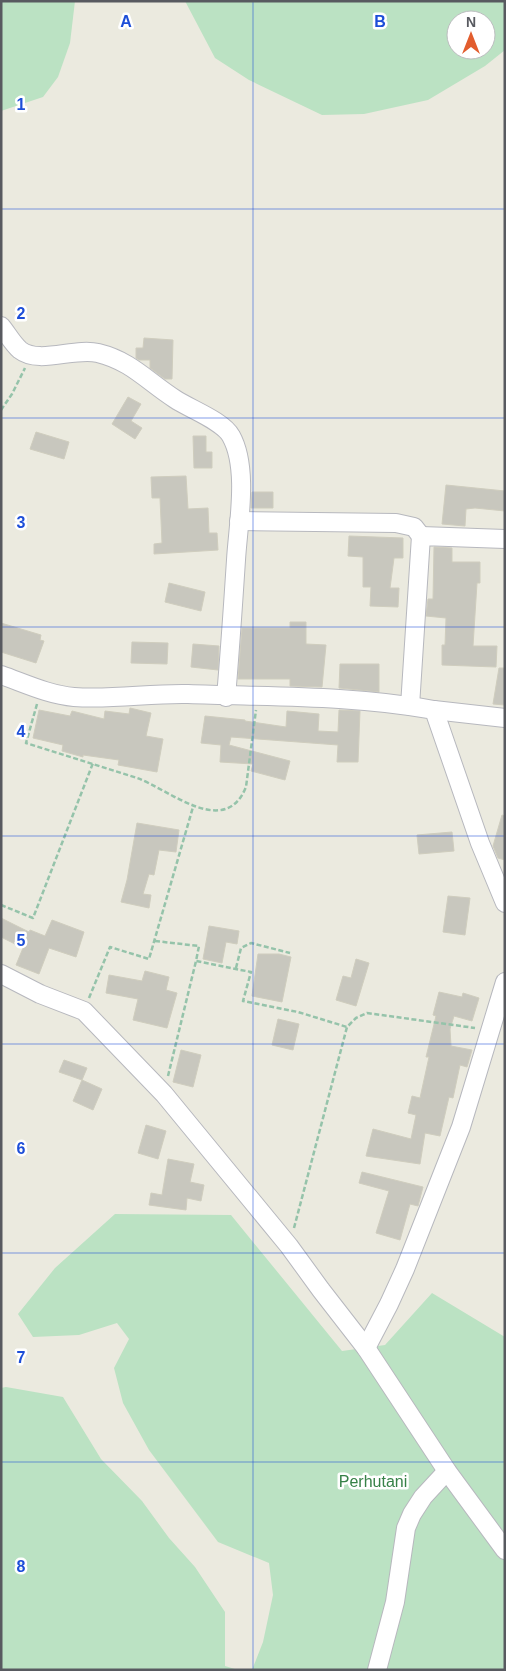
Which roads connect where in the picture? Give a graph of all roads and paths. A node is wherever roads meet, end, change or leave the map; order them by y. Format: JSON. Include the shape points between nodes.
{"nodes":[{"id":1,"x":1,"y":326,"type":"edge"},
{"id":2,"x":31,"y":356,"type":"junction"},
{"id":3,"x":1,"y":410,"type":"edge"},
{"id":4,"x":238,"y":521,"type":"junction"},
{"id":5,"x":421,"y":536,"type":"junction"},
{"id":6,"x":505,"y":539,"type":"edge"},
{"id":7,"x":1,"y":674,"type":"edge"},
{"id":8,"x":41,"y":690,"type":"junction"},
{"id":9,"x":226,"y":697,"type":"junction"},
{"id":10,"x":258,"y":697,"type":"junction"},
{"id":11,"x":410,"y":706,"type":"junction"},
{"id":12,"x":434,"y":710,"type":"junction"},
{"id":13,"x":505,"y":718,"type":"edge"},
{"id":14,"x":93,"y":763,"type":"junction"},
{"id":15,"x":193,"y":807,"type":"junction"},
{"id":16,"x":505,"y":903,"type":"edge"},
{"id":17,"x":1,"y":906,"type":"edge"},
{"id":18,"x":155,"y":941,"type":"junction"},
{"id":19,"x":290,"y":953,"type":"dead end"},
{"id":20,"x":196,"y":960,"type":"junction"},
{"id":21,"x":236,"y":968,"type":"junction"},
{"id":22,"x":1,"y":974,"type":"edge"},
{"id":23,"x":505,"y":982,"type":"edge"},
{"id":24,"x":84,"y":1011,"type":"junction"},
{"id":25,"x":347,"y":1027,"type":"junction"},
{"id":26,"x":490,"y":1031,"type":"junction"},
{"id":27,"x":164,"y":1094,"type":"junction"},
{"id":28,"x":289,"y":1246,"type":"junction"},
{"id":29,"x":366,"y":1348,"type":"junction"},
{"id":30,"x":447,"y":1471,"type":"junction"},
{"id":31,"x":505,"y":1550,"type":"edge"},
{"id":32,"x":377,"y":1670,"type":"edge"}],
"edges":[{"from":1,"to":2,"type":"street","via":[[20,350]]},
{"from":2,"to":3,"type":"path"},
{"from":2,"to":4,"type":"street","via":[[95,352],[120,360],[176,400],[221,426],[231,435],[238,454],[241,497]]},
{"from":4,"to":5,"type":"street","via":[[409,524]]},
{"from":4,"to":9,"type":"street"},
{"from":5,"to":6,"type":"street"},
{"from":5,"to":11,"type":"street"},
{"from":7,"to":8,"type":"street"},
{"from":8,"to":9,"type":"street","via":[[73,697],[186,694]]},
{"from":8,"to":14,"type":"path","via":[[26,743]]},
{"from":9,"to":10,"type":"street"},
{"from":10,"to":11,"type":"street","via":[[359,700]]},
{"from":10,"to":15,"type":"path","via":[[246,787],[241,799],[222,811]]},
{"from":11,"to":12,"type":"street"},
{"from":12,"to":13,"type":"street"},
{"from":12,"to":16,"type":"street","via":[[480,843]]},
{"from":14,"to":15,"type":"path","via":[[151,783]]},
{"from":14,"to":17,"type":"path","via":[[33,918]]},
{"from":15,"to":18,"type":"path"},
{"from":18,"to":20,"type":"path","via":[[199,946]]},
{"from":18,"to":24,"type":"path","via":[[149,959],[110,947]]},
{"from":19,"to":21,"type":"path","via":[[252,943],[241,948]]},
{"from":20,"to":21,"type":"path"},
{"from":20,"to":27,"type":"path"},
{"from":21,"to":25,"type":"path","via":[[252,972],[243,1001],[298,1012]]},
{"from":22,"to":24,"type":"street"},
{"from":23,"to":26,"type":"street"},
{"from":24,"to":27,"type":"street"},
{"from":25,"to":26,"type":"path","via":[[367,1013]]},
{"from":25,"to":28,"type":"path"},
{"from":26,"to":29,"type":"street","via":[[454,1145],[405,1269]]},
{"from":27,"to":28,"type":"street"},
{"from":28,"to":29,"type":"street"},
{"from":29,"to":30,"type":"street"},
{"from":30,"to":31,"type":"street"},
{"from":30,"to":32,"type":"street","via":[[423,1498],[406,1528],[395,1602]]}]}
